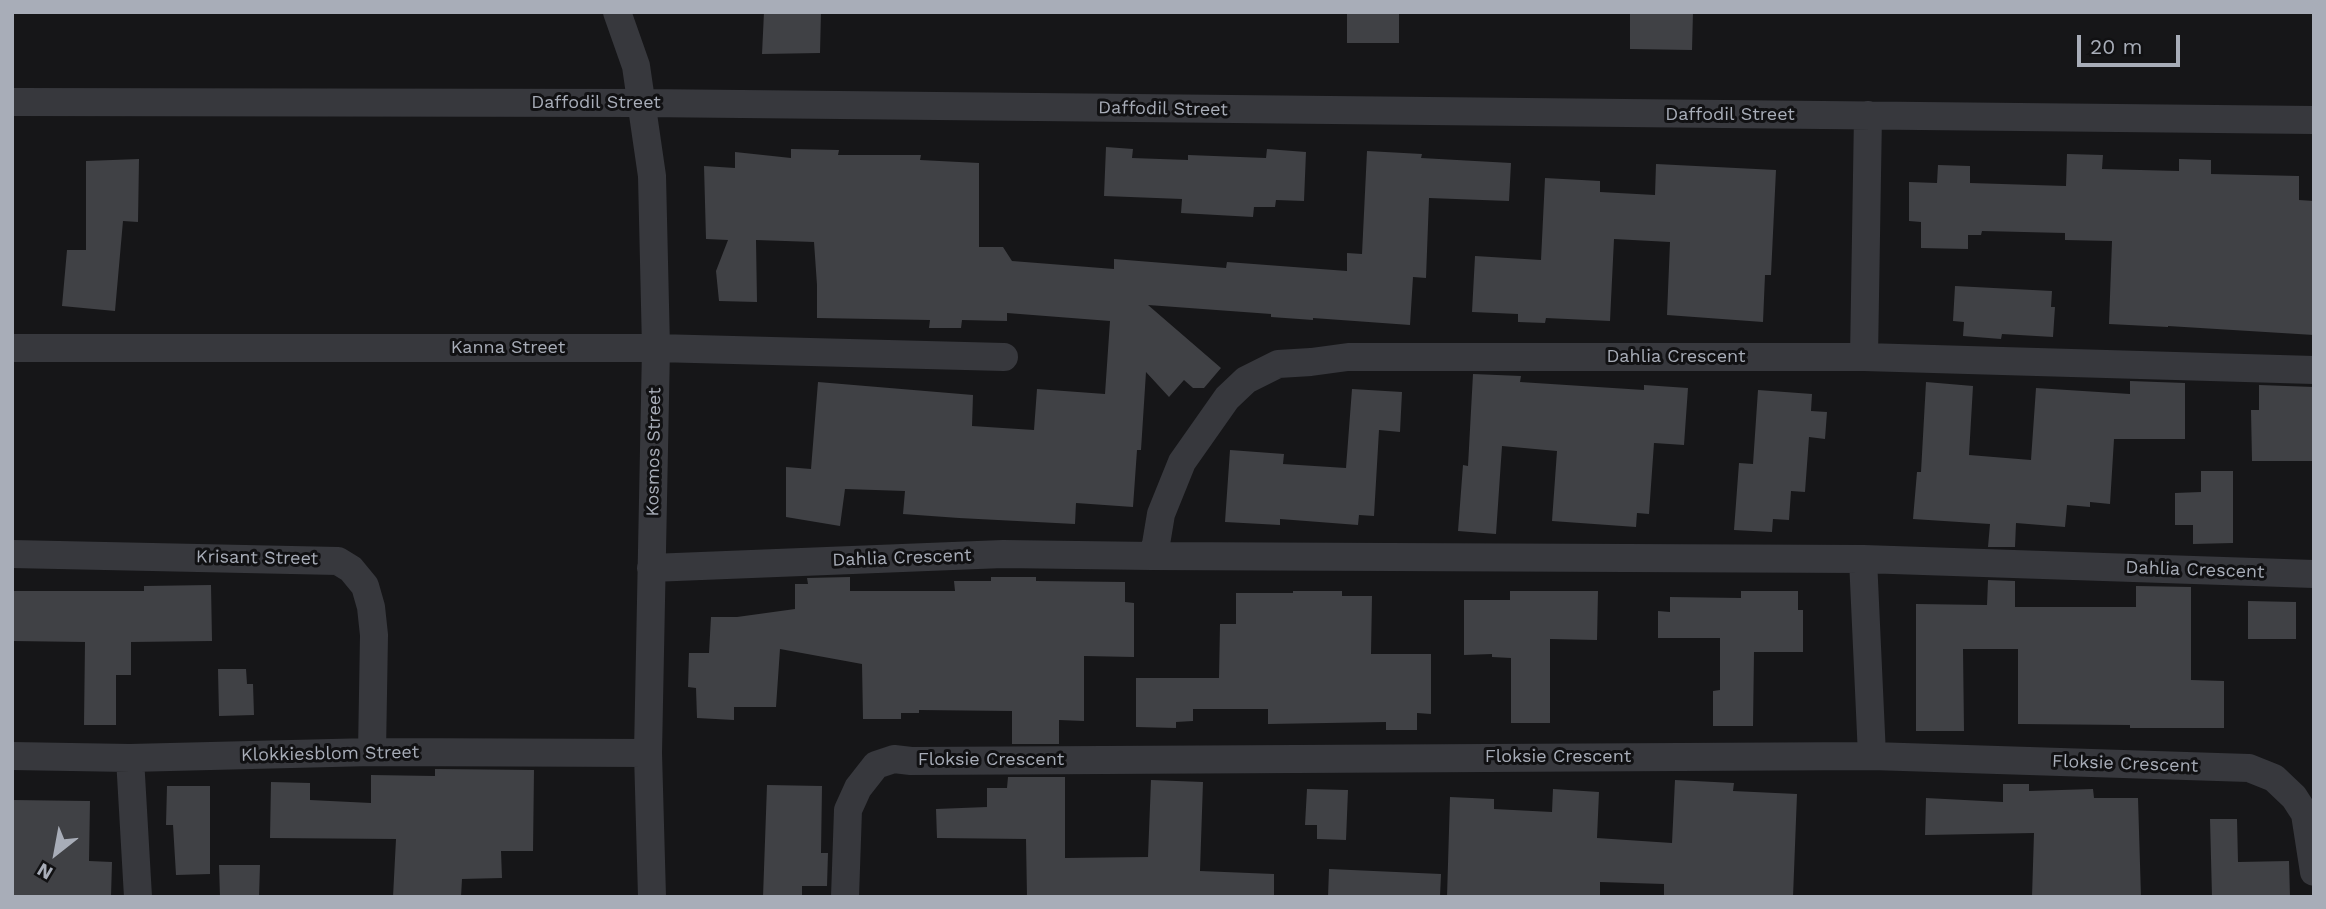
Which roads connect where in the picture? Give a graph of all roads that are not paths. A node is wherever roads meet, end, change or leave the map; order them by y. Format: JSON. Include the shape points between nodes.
{"nodes":[{"id":1,"x":617,"y":12,"type":"edge"},
{"id":2,"x":12,"y":102,"type":"edge"},
{"id":3,"x":643,"y":103,"type":"junction"},
{"id":4,"x":1868,"y":115,"type":"junction"},
{"id":5,"x":2314,"y":120,"type":"edge"},
{"id":6,"x":12,"y":348,"type":"edge"},
{"id":7,"x":656,"y":348,"type":"junction"},
{"id":8,"x":1004,"y":357,"type":"dead end"},
{"id":9,"x":1864,"y":357,"type":"junction"},
{"id":10,"x":2314,"y":370,"type":"edge"},
{"id":11,"x":12,"y":554,"type":"edge"},
{"id":12,"x":1152,"y":556,"type":"junction"},
{"id":13,"x":1863,"y":559,"type":"junction"},
{"id":14,"x":652,"y":568,"type":"junction"},
{"id":15,"x":2314,"y":574,"type":"edge"},
{"id":16,"x":372,"y":752,"type":"junction"},
{"id":17,"x":648,"y":753,"type":"junction"},
{"id":18,"x":1872,"y":755,"type":"junction"},
{"id":19,"x":12,"y":756,"type":"edge"},
{"id":20,"x":130,"y":758,"type":"junction"},
{"id":21,"x":2314,"y":872,"type":"edge"},
{"id":22,"x":138,"y":897,"type":"edge"},
{"id":23,"x":652,"y":897,"type":"edge"},
{"id":24,"x":845,"y":897,"type":"edge"}],
"edges":[{"from":1,"to":3,"type":"street","name":"Kosmos Street"},
{"from":2,"to":3,"type":"street","name":"Daffodil Street"},
{"from":3,"to":4,"type":"street","name":"Daffodil Street"},
{"from":3,"to":7,"type":"street","name":"Kosmos Street","via":[[652,176]]},
{"from":4,"to":5,"type":"street","name":"Daffodil Street"},
{"from":4,"to":9,"type":"street"},
{"from":6,"to":7,"type":"street","name":"Kanna Street"},
{"from":7,"to":8,"type":"street","name":"Kanna Street"},
{"from":7,"to":14,"type":"street","name":"Kosmos Street"},
{"from":9,"to":10,"type":"street","name":"Dahlia Crescent"},
{"from":9,"to":12,"type":"street","name":"Dahlia Crescent","via":[[1348,356],[1279,364],[1246,380],[1227,398],[1182,462],[1161,514]]},
{"from":11,"to":16,"type":"street","name":"Krisant Street","via":[[338,561],[365,586],[371,607]]},
{"from":12,"to":13,"type":"street","name":"Dahlia Crescent"},
{"from":12,"to":14,"type":"street","name":"Dahlia Crescent","via":[[1003,554]]},
{"from":13,"to":15,"type":"street","name":"Dahlia Crescent"},
{"from":13,"to":18,"type":"street"},
{"from":14,"to":17,"type":"street","name":"Kosmos Street"},
{"from":16,"to":17,"type":"street","name":"Klokkiesblom Street"},
{"from":16,"to":20,"type":"street","name":"Klokkiesblom Street"},
{"from":17,"to":23,"type":"street","name":"Kosmos Street"},
{"from":18,"to":21,"type":"street","name":"Floksie Crescent","via":[[2249,768],[2274,778],[2305,814]]},
{"from":18,"to":24,"type":"street","name":"Floksie Crescent","via":[[894,759],[876,765],[848,810]]},
{"from":19,"to":20,"type":"street","name":"Klokkiesblom Street"},
{"from":20,"to":22,"type":"street"}]}
